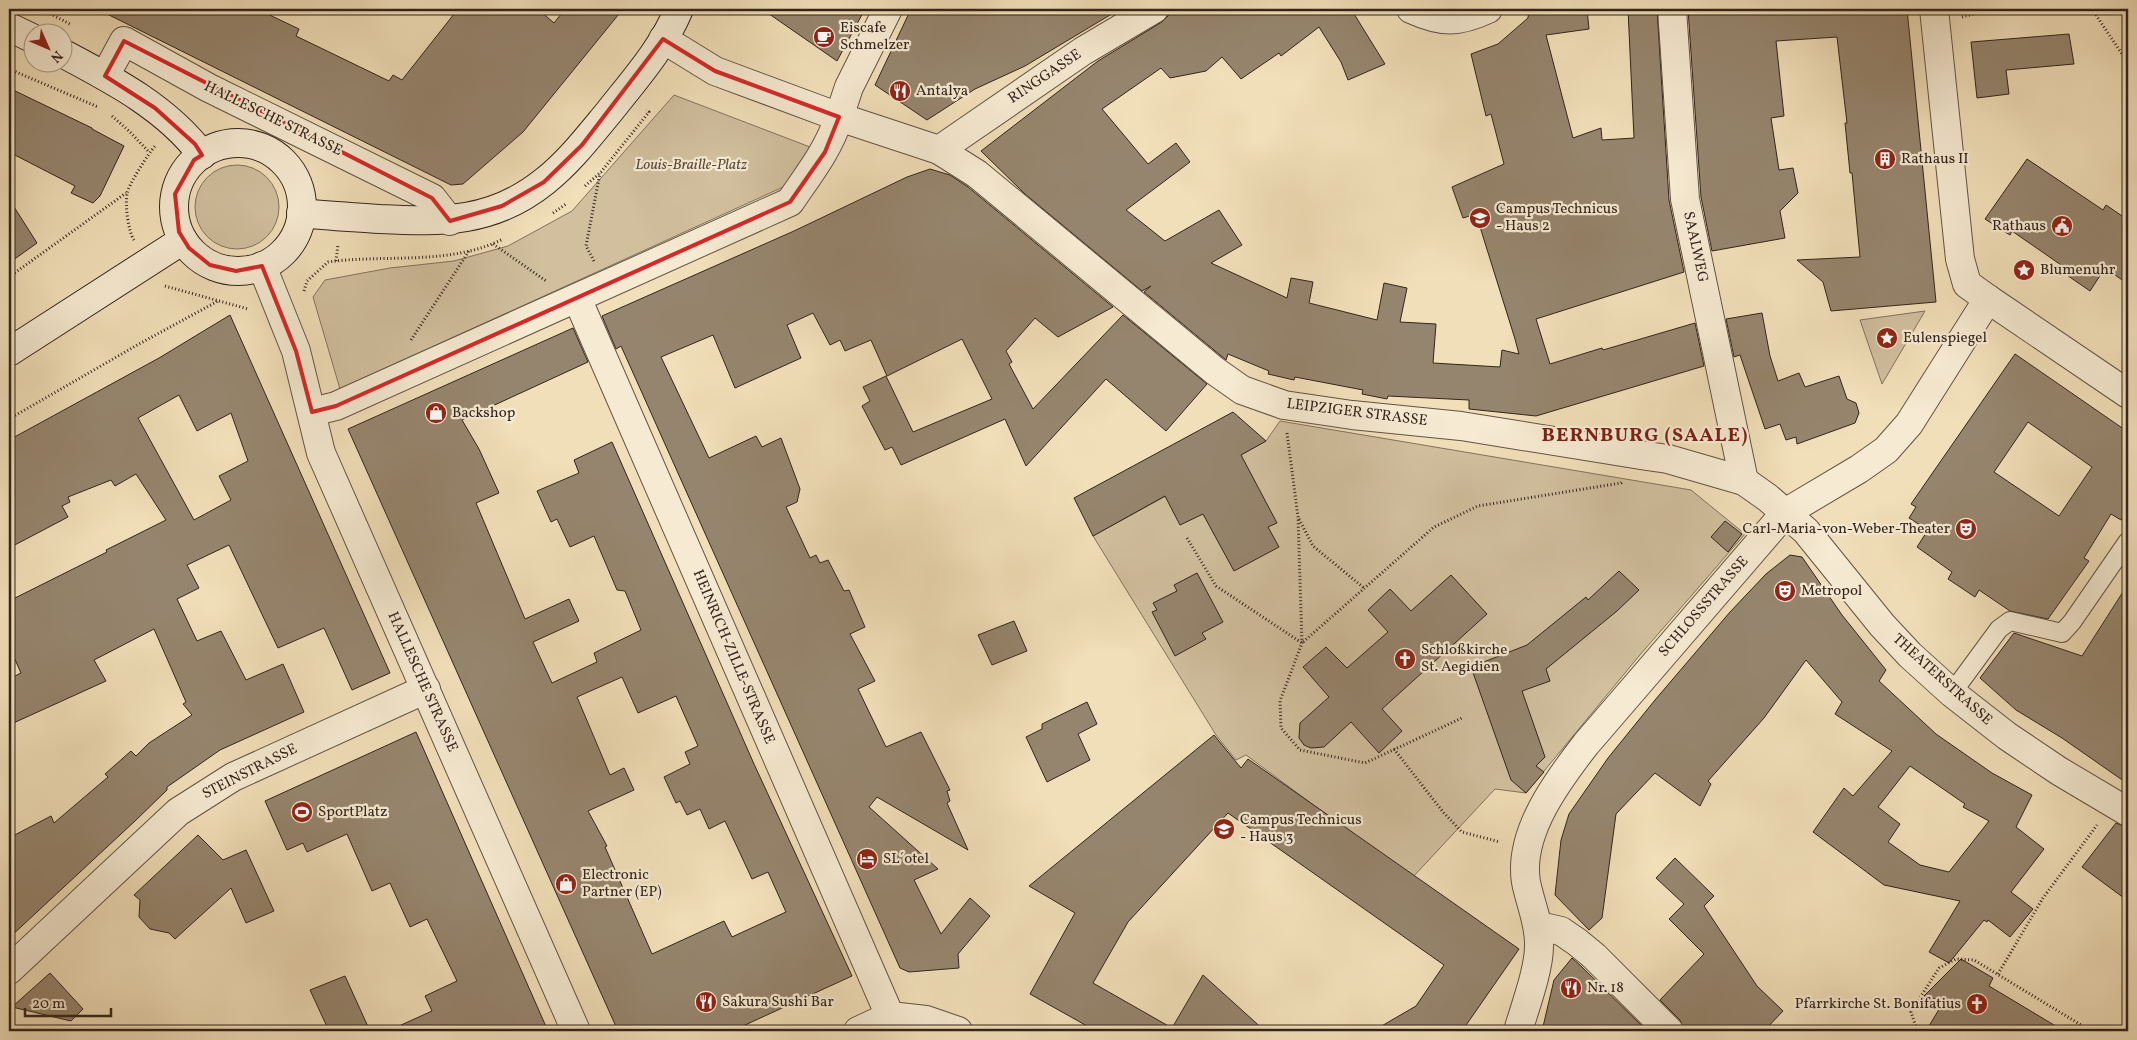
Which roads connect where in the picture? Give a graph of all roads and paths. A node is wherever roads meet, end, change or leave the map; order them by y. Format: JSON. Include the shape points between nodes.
{"nodes":[{"id":1,"x":679,"y":9,"type":"edge"},
{"id":2,"x":888,"y":9,"type":"edge"},
{"id":3,"x":1154,"y":9,"type":"edge"},
{"id":4,"x":1411,"y":9,"type":"edge"},
{"id":5,"x":1488,"y":9,"type":"edge"},
{"id":6,"x":1672,"y":9,"type":"edge"},
{"id":7,"x":1934,"y":9,"type":"edge"},
{"id":8,"x":2092,"y":9,"type":"edge"},
{"id":9,"x":9,"y":27,"type":"edge"},
{"id":10,"x":22,"y":33,"type":"edge"},
{"id":11,"x":663,"y":39,"type":"junction"},
{"id":12,"x":72,"y":58,"type":"edge"},
{"id":13,"x":2128,"y":63,"type":"edge"},
{"id":14,"x":9,"y":69,"type":"edge"},
{"id":15,"x":105,"y":76,"type":"junction"},
{"id":16,"x":839,"y":117,"type":"junction"},
{"id":17,"x":939,"y":150,"type":"junction"},
{"id":18,"x":149,"y":152,"type":"dead end"},
{"id":19,"x":202,"y":154,"type":"junction"},
{"id":20,"x":600,"y":172,"type":"dead end"},
{"id":21,"x":127,"y":192,"type":"dead end"},
{"id":22,"x":301,"y":213,"type":"junction"},
{"id":23,"x":450,"y":221,"type":"junction"},
{"id":24,"x":183,"y":240,"type":"junction"},
{"id":25,"x":493,"y":244,"type":"dead end"},
{"id":26,"x":470,"y":251,"type":"dead end"},
{"id":27,"x":262,"y":266,"type":"junction"},
{"id":28,"x":9,"y":277,"type":"edge"},
{"id":29,"x":606,"y":285,"type":"junction"},
{"id":30,"x":577,"y":298,"type":"junction"},
{"id":31,"x":1988,"y":300,"type":"junction"},
{"id":32,"x":218,"y":301,"type":"dead end"},
{"id":33,"x":408,"y":346,"type":"dead end"},
{"id":34,"x":9,"y":352,"type":"edge"},
{"id":35,"x":2128,"y":394,"type":"edge"},
{"id":36,"x":1284,"y":405,"type":"junction"},
{"id":37,"x":312,"y":412,"type":"junction"},
{"id":38,"x":9,"y":420,"type":"edge"},
{"id":39,"x":1658,"y":458,"type":"junction"},
{"id":40,"x":1744,"y":481,"type":"junction"},
{"id":41,"x":1785,"y":513,"type":"junction"},
{"id":42,"x":1298,"y":517,"type":"junction"},
{"id":43,"x":1187,"y":538,"type":"dead end"},
{"id":44,"x":2128,"y":542,"type":"edge"},
{"id":45,"x":1364,"y":588,"type":"junction"},
{"id":46,"x":1302,"y":643,"type":"junction"},
{"id":47,"x":426,"y":689,"type":"junction"},
{"id":48,"x":1952,"y":693,"type":"junction"},
{"id":49,"x":1462,"y":718,"type":"dead end"},
{"id":50,"x":1394,"y":750,"type":"junction"},
{"id":51,"x":2121,"y":807,"type":"edge"},
{"id":52,"x":1527,"y":850,"type":"junction"},
{"id":53,"x":1538,"y":930,"type":"junction"},
{"id":54,"x":9,"y":970,"type":"edge"},
{"id":55,"x":1998,"y":974,"type":"junction"},
{"id":56,"x":890,"y":1016,"type":"junction"},
{"id":57,"x":576,"y":1031,"type":"edge"},
{"id":58,"x":858,"y":1031,"type":"edge"},
{"id":59,"x":958,"y":1031,"type":"edge"},
{"id":60,"x":1518,"y":1031,"type":"edge"},
{"id":61,"x":1669,"y":1031,"type":"edge"},
{"id":62,"x":1920,"y":1031,"type":"edge"},
{"id":63,"x":2088,"y":1031,"type":"edge"}],
"edges":[{"from":1,"to":11,"type":"street"},
{"from":2,"to":16,"type":"street","via":[[849,87]]},
{"from":3,"to":17,"type":"street","name":"RINGGASSE","via":[[1083,51]]},
{"from":4,"to":5,"type":"street","via":[[1440,20],[1459,20]]},
{"from":6,"to":40,"type":"street","name":"SAALWEG","via":[[1685,199]]},
{"from":7,"to":31,"type":"street","via":[[1960,259],[1968,284]]},
{"from":8,"to":13,"type":"path"},
{"from":9,"to":10,"type":"street"},
{"from":11,"to":16,"type":"street","via":[[715,71]]},
{"from":11,"to":23,"type":"street","via":[[653,57],[582,145],[544,182],[502,206]]},
{"from":12,"to":15,"type":"street"},
{"from":14,"to":18,"type":"path","via":[[106,111]]},
{"from":15,"to":19,"type":"street","via":[[155,108]]},
{"from":15,"to":23,"type":"street","name":"HALLESCHE STRASSE","via":[[124,41],[209,88],[432,198]]},
{"from":16,"to":17,"type":"street"},
{"from":16,"to":29,"type":"street","via":[[825,152],[790,202]]},
{"from":17,"to":36,"type":"street","name":"LEIPZIGER STRASSE","via":[[977,174],[1215,371],[1242,390]]},
{"from":19,"to":22,"type":"street","via":[[236,144],[254,146],[270,153],[295,178]]},
{"from":19,"to":24,"type":"street","via":[[188,168],[175,194],[174,213]]},
{"from":20,"to":29,"type":"path","via":[[586,246]]},
{"from":21,"to":28,"type":"path"},
{"from":22,"to":23,"type":"street"},
{"from":22,"to":27,"type":"street","via":[[289,244]]},
{"from":24,"to":27,"type":"street","via":[[195,254],[218,268],[245,270]]},
{"from":24,"to":34,"type":"street"},
{"from":25,"to":30,"type":"path","via":[[554,287]]},
{"from":26,"to":33,"type":"path"},
{"from":27,"to":37,"type":"street","name":"HALLESCHE STRASSE","via":[[296,350]]},
{"from":29,"to":30,"type":"street"},
{"from":30,"to":37,"type":"street","via":[[336,406]]},
{"from":30,"to":56,"type":"street","name":"HEINRICH-ZILLE-STRASSE"},
{"from":31,"to":35,"type":"street"},
{"from":31,"to":41,"type":"street","name":"SCHLOSSSTRASSE","via":[[1909,424],[1886,450]]},
{"from":32,"to":38,"type":"path"},
{"from":36,"to":39,"type":"street","name":"LEIPZIGER STRASSE","via":[[1461,426]]},
{"from":36,"to":42,"type":"path"},
{"from":37,"to":47,"type":"street","name":"HALLESCHE STRASSE","via":[[321,453]]},
{"from":39,"to":40,"type":"street","name":"LEIPZIGER STRASSE"},
{"from":39,"to":45,"type":"path","via":[[1621,484],[1478,506],[1434,527]]},
{"from":40,"to":41,"type":"street","name":"LEIPZIGER STRASSE"},
{"from":41,"to":48,"type":"street","name":"THEATERSTRASSE","via":[[1806,531],[1882,625]]},
{"from":41,"to":52,"type":"street","name":"SCHLOSSSTRASSE","via":[[1556,783],[1538,818]]},
{"from":42,"to":45,"type":"path","via":[[1313,546]]},
{"from":42,"to":46,"type":"path"},
{"from":43,"to":46,"type":"path","via":[[1216,586]]},
{"from":44,"to":48,"type":"lane","via":[[2062,633],[2010,621],[1999,628]]},
{"from":45,"to":46,"type":"path"},
{"from":46,"to":50,"type":"path","via":[[1280,701],[1281,728],[1300,750],[1365,763]]},
{"from":47,"to":54,"type":"street","name":"STEINSTRASSE","via":[[233,777],[198,798],[178,812]]},
{"from":47,"to":57,"type":"street","name":"HALLESCHE STRASSE"},
{"from":48,"to":51,"type":"street","name":"THEATERSTRASSE","via":[[2007,736]]},
{"from":49,"to":50,"type":"path"},
{"from":50,"to":52,"type":"path","via":[[1442,812],[1462,832]]},
{"from":51,"to":55,"type":"path","via":[[2043,898]]},
{"from":52,"to":53,"type":"street","name":"SCHLOSSSTRASSE","via":[[1526,880]]},
{"from":53,"to":60,"type":"street","name":"SCHLOSSSTRASSE","via":[[1538,954]]},
{"from":53,"to":61,"type":"street","via":[[1560,931],[1577,942]]},
{"from":55,"to":62,"type":"path","via":[[1974,960],[1956,959],[1939,968],[1911,1012]]},
{"from":55,"to":63,"type":"path"},
{"from":56,"to":58,"type":"street"},
{"from":56,"to":59,"type":"street","via":[[926,1020]]}]}
